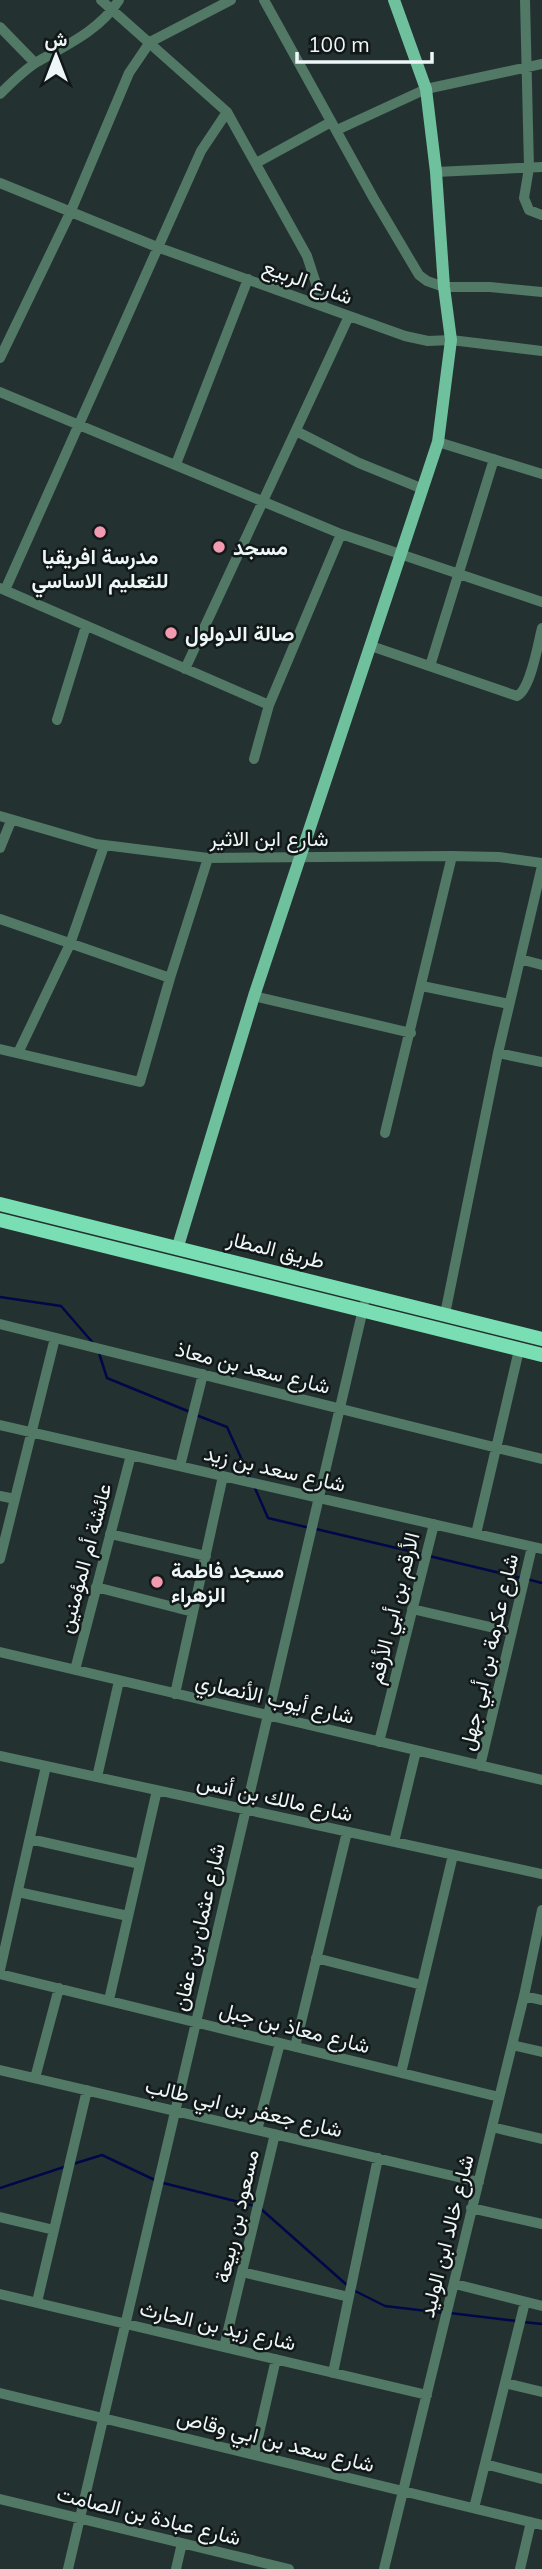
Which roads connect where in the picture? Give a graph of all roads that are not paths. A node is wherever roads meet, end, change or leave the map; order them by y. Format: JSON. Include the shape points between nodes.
{"nodes":[{"id":1,"x":101,"y":0,"type":"edge"},
{"id":2,"x":119,"y":0,"type":"edge"},
{"id":3,"x":231,"y":0,"type":"edge"},
{"id":4,"x":264,"y":0,"type":"edge"},
{"id":5,"x":394,"y":0,"type":"edge"},
{"id":6,"x":525,"y":0,"type":"edge"},
{"id":7,"x":113,"y":10,"type":"junction"},
{"id":8,"x":0,"y":27,"type":"edge"},
{"id":9,"x":150,"y":42,"type":"junction"},
{"id":10,"x":35,"y":63,"type":"junction"},
{"id":11,"x":542,"y":64,"type":"edge"},
{"id":12,"x":528,"y":67,"type":"junction"},
{"id":13,"x":426,"y":89,"type":"junction"},
{"id":14,"x":0,"y":94,"type":"edge"},
{"id":15,"x":227,"y":112,"type":"junction"},
{"id":16,"x":334,"y":126,"type":"junction"},
{"id":17,"x":256,"y":163,"type":"junction"},
{"id":18,"x":542,"y":167,"type":"edge"},
{"id":19,"x":529,"y":168,"type":"junction"},
{"id":20,"x":436,"y":172,"type":"junction"},
{"id":21,"x":0,"y":183,"type":"edge"},
{"id":22,"x":70,"y":213,"type":"junction"},
{"id":23,"x":542,"y":215,"type":"edge"},
{"id":24,"x":157,"y":247,"type":"junction"},
{"id":25,"x":247,"y":279,"type":"junction"},
{"id":26,"x":444,"y":287,"type":"junction"},
{"id":27,"x":542,"y":292,"type":"edge"},
{"id":28,"x":323,"y":305,"type":"junction"},
{"id":29,"x":349,"y":316,"type":"junction"},
{"id":30,"x":451,"y":340,"type":"junction"},
{"id":31,"x":542,"y":351,"type":"edge"},
{"id":32,"x":0,"y":358,"type":"edge"},
{"id":33,"x":0,"y":392,"type":"edge"},
{"id":34,"x":79,"y":423,"type":"junction"},
{"id":35,"x":296,"y":431,"type":"junction"},
{"id":36,"x":438,"y":442,"type":"junction"},
{"id":37,"x":494,"y":459,"type":"junction"},
{"id":38,"x":176,"y":464,"type":"junction"},
{"id":39,"x":542,"y":474,"type":"edge"},
{"id":40,"x":423,"y":489,"type":"junction"},
{"id":41,"x":263,"y":503,"type":"junction"},
{"id":42,"x":341,"y":534,"type":"junction"},
{"id":43,"x":401,"y":554,"type":"junction"},
{"id":44,"x":459,"y":574,"type":"junction"},
{"id":45,"x":2,"y":589,"type":"edge"},
{"id":46,"x":542,"y":602,"type":"edge"},
{"id":47,"x":86,"y":626,"type":"junction"},
{"id":48,"x":542,"y":628,"type":"edge"},
{"id":49,"x":371,"y":646,"type":"junction"},
{"id":50,"x":430,"y":666,"type":"junction"},
{"id":51,"x":185,"y":669,"type":"junction"},
{"id":52,"x":269,"y":705,"type":"junction"},
{"id":53,"x":57,"y":720,"type":"dead end"},
{"id":54,"x":254,"y":759,"type":"dead end"},
{"id":55,"x":0,"y":816,"type":"edge"},
{"id":56,"x":10,"y":821,"type":"junction"},
{"id":57,"x":104,"y":846,"type":"junction"},
{"id":58,"x":0,"y":848,"type":"edge"},
{"id":59,"x":452,"y":856,"type":"junction"},
{"id":60,"x":208,"y":858,"type":"junction"},
{"id":61,"x":301,"y":858,"type":"junction"},
{"id":62,"x":542,"y":864,"type":"edge"},
{"id":63,"x":0,"y":919,"type":"edge"},
{"id":64,"x":70,"y":944,"type":"junction"},
{"id":65,"x":520,"y":959,"type":"junction"},
{"id":66,"x":542,"y":965,"type":"edge"},
{"id":67,"x":170,"y":978,"type":"junction"},
{"id":68,"x":422,"y":986,"type":"junction"},
{"id":69,"x":254,"y":996,"type":"junction"},
{"id":70,"x":509,"y":1004,"type":"junction"},
{"id":71,"x":411,"y":1033,"type":"junction"},
{"id":72,"x":0,"y":1049,"type":"edge"},
{"id":73,"x":18,"y":1053,"type":"junction"},
{"id":74,"x":498,"y":1053,"type":"junction"},
{"id":75,"x":542,"y":1062,"type":"edge"},
{"id":76,"x":385,"y":1133,"type":"dead end"},
{"id":77,"x":0,"y":1203,"type":"edge"},
{"id":78,"x":0,"y":1220,"type":"edge"},
{"id":79,"x":178,"y":1246,"type":"junction"},
{"id":80,"x":367,"y":1294,"type":"junction"},
{"id":81,"x":363,"y":1311,"type":"junction"},
{"id":82,"x":444,"y":1314,"type":"junction"},
{"id":83,"x":0,"y":1324,"type":"edge"},
{"id":84,"x":55,"y":1338,"type":"junction"},
{"id":85,"x":542,"y":1339,"type":"edge"},
{"id":86,"x":519,"y":1350,"type":"junction"},
{"id":87,"x":542,"y":1355,"type":"edge"},
{"id":88,"x":203,"y":1374,"type":"junction"},
{"id":89,"x":340,"y":1408,"type":"junction"},
{"id":90,"x":0,"y":1425,"type":"edge"},
{"id":91,"x":32,"y":1432,"type":"junction"},
{"id":92,"x":496,"y":1446,"type":"junction"},
{"id":93,"x":131,"y":1455,"type":"junction"},
{"id":94,"x":542,"y":1459,"type":"edge"},
{"id":95,"x":180,"y":1466,"type":"junction"},
{"id":96,"x":223,"y":1476,"type":"junction"},
{"id":97,"x":0,"y":1496,"type":"edge"},
{"id":98,"x":319,"y":1498,"type":"junction"},
{"id":99,"x":15,"y":1499,"type":"junction"},
{"id":100,"x":434,"y":1524,"type":"junction"},
{"id":101,"x":110,"y":1534,"type":"junction"},
{"id":102,"x":477,"y":1534,"type":"junction"},
{"id":103,"x":537,"y":1548,"type":"edge"},
{"id":104,"x":206,"y":1556,"type":"junction"},
{"id":105,"x":0,"y":1559,"type":"edge"},
{"id":106,"x":96,"y":1587,"type":"junction"},
{"id":107,"x":412,"y":1609,"type":"junction"},
{"id":108,"x":193,"y":1612,"type":"junction"},
{"id":109,"x":512,"y":1632,"type":"junction"},
{"id":110,"x":0,"y":1652,"type":"edge"},
{"id":111,"x":75,"y":1670,"type":"junction"},
{"id":112,"x":119,"y":1681,"type":"junction"},
{"id":113,"x":175,"y":1694,"type":"junction"},
{"id":114,"x":268,"y":1716,"type":"junction"},
{"id":115,"x":379,"y":1742,"type":"junction"},
{"id":116,"x":416,"y":1751,"type":"junction"},
{"id":117,"x":0,"y":1756,"type":"edge"},
{"id":118,"x":46,"y":1766,"type":"junction"},
{"id":119,"x":480,"y":1766,"type":"junction"},
{"id":120,"x":97,"y":1777,"type":"junction"},
{"id":121,"x":542,"y":1780,"type":"edge"},
{"id":122,"x":157,"y":1790,"type":"junction"},
{"id":123,"x":246,"y":1810,"type":"junction"},
{"id":124,"x":347,"y":1832,"type":"junction"},
{"id":125,"x":30,"y":1839,"type":"junction"},
{"id":126,"x":394,"y":1842,"type":"junction"},
{"id":127,"x":453,"y":1855,"type":"junction"},
{"id":128,"x":140,"y":1864,"type":"junction"},
{"id":129,"x":542,"y":1874,"type":"edge"},
{"id":130,"x":18,"y":1892,"type":"junction"},
{"id":131,"x":542,"y":1914,"type":"edge"},
{"id":132,"x":128,"y":1916,"type":"junction"},
{"id":133,"x":316,"y":1958,"type":"junction"},
{"id":134,"x":0,"y":1972,"type":"edge"},
{"id":135,"x":422,"y":1985,"type":"junction"},
{"id":136,"x":59,"y":1988,"type":"junction"},
{"id":137,"x":524,"y":1996,"type":"junction"},
{"id":138,"x":109,"y":2000,"type":"junction"},
{"id":139,"x":542,"y":2000,"type":"edge"},
{"id":140,"x":196,"y":2022,"type":"junction"},
{"id":141,"x":280,"y":2043,"type":"junction"},
{"id":142,"x":512,"y":2045,"type":"junction"},
{"id":143,"x":295,"y":2047,"type":"junction"},
{"id":144,"x":542,"y":2052,"type":"edge"},
{"id":145,"x":0,"y":2070,"type":"edge"},
{"id":146,"x":401,"y":2073,"type":"junction"},
{"id":147,"x":35,"y":2078,"type":"junction"},
{"id":148,"x":87,"y":2090,"type":"junction"},
{"id":149,"x":499,"y":2097,"type":"junction"},
{"id":150,"x":175,"y":2111,"type":"junction"},
{"id":151,"x":492,"y":2127,"type":"junction"},
{"id":152,"x":257,"y":2130,"type":"junction"},
{"id":153,"x":275,"y":2134,"type":"junction"},
{"id":154,"x":542,"y":2139,"type":"edge"},
{"id":155,"x":378,"y":2158,"type":"junction"},
{"id":156,"x":479,"y":2182,"type":"junction"},
{"id":157,"x":471,"y":2208,"type":"junction"},
{"id":158,"x":0,"y":2217,"type":"edge"},
{"id":159,"x":542,"y":2224,"type":"edge"},
{"id":160,"x":54,"y":2230,"type":"junction"},
{"id":161,"x":242,"y":2272,"type":"junction"},
{"id":162,"x":455,"y":2284,"type":"junction"},
{"id":163,"x":0,"y":2294,"type":"edge"},
{"id":164,"x":349,"y":2297,"type":"junction"},
{"id":165,"x":37,"y":2302,"type":"junction"},
{"id":166,"x":525,"y":2302,"type":"junction"},
{"id":167,"x":542,"y":2306,"type":"edge"},
{"id":168,"x":125,"y":2323,"type":"junction"},
{"id":169,"x":224,"y":2347,"type":"junction"},
{"id":170,"x":276,"y":2359,"type":"junction"},
{"id":171,"x":333,"y":2372,"type":"junction"},
{"id":172,"x":505,"y":2383,"type":"junction"},
{"id":173,"x":542,"y":2392,"type":"edge"},
{"id":174,"x":0,"y":2393,"type":"edge"},
{"id":175,"x":427,"y":2395,"type":"junction"},
{"id":176,"x":103,"y":2418,"type":"junction"},
{"id":177,"x":254,"y":2455,"type":"junction"},
{"id":178,"x":485,"y":2464,"type":"junction"},
{"id":179,"x":542,"y":2479,"type":"edge"},
{"id":180,"x":403,"y":2491,"type":"junction"},
{"id":181,"x":0,"y":2499,"type":"edge"},
{"id":182,"x":474,"y":2508,"type":"junction"},
{"id":183,"x":79,"y":2518,"type":"junction"},
{"id":184,"x":537,"y":2524,"type":"edge"},
{"id":185,"x":182,"y":2543,"type":"junction"},
{"id":186,"x":283,"y":2568,"type":"edge"},
{"id":187,"x":68,"y":2569,"type":"edge"},
{"id":188,"x":176,"y":2569,"type":"edge"},
{"id":189,"x":384,"y":2569,"type":"edge"},
{"id":190,"x":520,"y":2569,"type":"edge"}],
"edges":[{"from":1,"to":7,"type":"street"},
{"from":2,"to":7,"type":"street"},
{"from":3,"to":9,"type":"street"},
{"from":4,"to":16,"type":"street"},
{"from":5,"to":13,"type":"main road"},
{"from":6,"to":12,"type":"street"},
{"from":7,"to":9,"type":"street"},
{"from":7,"to":10,"type":"street","via":[[79,38]]},
{"from":8,"to":10,"type":"street"},
{"from":9,"to":15,"type":"street"},
{"from":9,"to":22,"type":"street","via":[[129,73]]},
{"from":10,"to":14,"type":"street"},
{"from":11,"to":12,"type":"street"},
{"from":12,"to":13,"type":"street"},
{"from":12,"to":19,"type":"street"},
{"from":13,"to":16,"type":"street"},
{"from":13,"to":20,"type":"main road"},
{"from":15,"to":17,"type":"street"},
{"from":15,"to":24,"type":"street","via":[[201,151]]},
{"from":16,"to":17,"type":"street"},
{"from":16,"to":26,"type":"street","via":[[419,275]]},
{"from":17,"to":28,"type":"street","via":[[307,256]]},
{"from":18,"to":19,"type":"street"},
{"from":19,"to":20,"type":"street"},
{"from":19,"to":23,"type":"street","via":[[524,198],[529,211]]},
{"from":20,"to":26,"type":"main road"},
{"from":21,"to":22,"type":"street","name":"شارع الربيع"},
{"from":22,"to":24,"type":"street","name":"شارع الربيع"},
{"from":22,"to":32,"type":"street"},
{"from":24,"to":25,"type":"street","name":"شارع الربيع"},
{"from":24,"to":34,"type":"street"},
{"from":25,"to":28,"type":"street","name":"شارع الربيع"},
{"from":25,"to":38,"type":"street"},
{"from":26,"to":27,"type":"street"},
{"from":26,"to":30,"type":"main road"},
{"from":28,"to":29,"type":"street","name":"شارع الربيع"},
{"from":29,"to":30,"type":"street","name":"شارع الربيع","via":[[405,336]]},
{"from":29,"to":35,"type":"street"},
{"from":30,"to":31,"type":"street","name":"شارع الربيع"},
{"from":30,"to":36,"type":"main road"},
{"from":33,"to":34,"type":"street"},
{"from":34,"to":38,"type":"street"},
{"from":34,"to":45,"type":"street"},
{"from":35,"to":40,"type":"street"},
{"from":35,"to":41,"type":"street"},
{"from":36,"to":37,"type":"street"},
{"from":36,"to":40,"type":"main road"},
{"from":37,"to":39,"type":"street"},
{"from":37,"to":44,"type":"street"},
{"from":38,"to":41,"type":"street"},
{"from":40,"to":43,"type":"main road"},
{"from":41,"to":42,"type":"street"},
{"from":41,"to":51,"type":"street"},
{"from":42,"to":43,"type":"street"},
{"from":42,"to":52,"type":"street"},
{"from":43,"to":44,"type":"street"},
{"from":43,"to":49,"type":"main road"},
{"from":44,"to":46,"type":"street"},
{"from":44,"to":50,"type":"street"},
{"from":45,"to":47,"type":"street"},
{"from":47,"to":51,"type":"street"},
{"from":47,"to":53,"type":"street"},
{"from":48,"to":50,"type":"street","via":[[527,682],[517,696]]},
{"from":49,"to":50,"type":"street"},
{"from":49,"to":61,"type":"main road"},
{"from":51,"to":52,"type":"street"},
{"from":52,"to":54,"type":"street"},
{"from":55,"to":56,"type":"street","name":"شارع ابن الاثير"},
{"from":56,"to":57,"type":"street","name":"شارع ابن الاثير"},
{"from":56,"to":58,"type":"street"},
{"from":57,"to":60,"type":"street","name":"شارع ابن الاثير"},
{"from":57,"to":64,"type":"street"},
{"from":59,"to":61,"type":"street","name":"شارع ابن الاثير"},
{"from":59,"to":62,"type":"street","name":"شارع ابن الاثير"},
{"from":59,"to":68,"type":"street"},
{"from":60,"to":61,"type":"street","name":"شارع ابن الاثير"},
{"from":60,"to":67,"type":"street"},
{"from":61,"to":69,"type":"main road"},
{"from":62,"to":65,"type":"street"},
{"from":63,"to":64,"type":"street"},
{"from":64,"to":67,"type":"street"},
{"from":64,"to":73,"type":"street"},
{"from":65,"to":66,"type":"street"},
{"from":65,"to":70,"type":"street"},
{"from":67,"to":73,"type":"street","via":[[140,1082]]},
{"from":68,"to":70,"type":"street"},
{"from":68,"to":71,"type":"street"},
{"from":69,"to":71,"type":"street"},
{"from":69,"to":79,"type":"main road"},
{"from":70,"to":74,"type":"street"},
{"from":71,"to":76,"type":"street"},
{"from":72,"to":73,"type":"street"},
{"from":74,"to":75,"type":"street"},
{"from":74,"to":82,"type":"street"},
{"from":77,"to":79,"type":"highway","name":"طريق المطار"},
{"from":78,"to":81,"type":"highway","name":"طريق المطار"},
{"from":79,"to":80,"type":"highway","name":"طريق المطار"},
{"from":80,"to":81,"type":"street","name":"شارع عثمان بن عفان"},
{"from":80,"to":82,"type":"highway","name":"طريق المطار"},
{"from":81,"to":86,"type":"highway","name":"طريق المطار"},
{"from":81,"to":89,"type":"street","name":"شارع عثمان بن عفان"},
{"from":82,"to":85,"type":"highway","name":"طريق المطار"},
{"from":83,"to":84,"type":"street","name":"شارع سعد بن معاذ"},
{"from":84,"to":88,"type":"street","name":"شارع سعد بن معاذ"},
{"from":84,"to":91,"type":"street"},
{"from":86,"to":87,"type":"highway","name":"طريق المطار"},
{"from":86,"to":92,"type":"street"},
{"from":88,"to":89,"type":"street","name":"شارع سعد بن معاذ"},
{"from":88,"to":95,"type":"street"},
{"from":89,"to":92,"type":"street","name":"شارع سعد بن معاذ"},
{"from":89,"to":98,"type":"street","name":"شارع عثمان بن عفان"},
{"from":90,"to":91,"type":"street","name":"شارع سعد بن زيد"},
{"from":91,"to":93,"type":"street","name":"شارع سعد بن زيد"},
{"from":91,"to":99,"type":"street"},
{"from":92,"to":94,"type":"street","name":"شارع سعد بن معاذ"},
{"from":92,"to":102,"type":"street"},
{"from":93,"to":95,"type":"street","name":"شارع سعد بن زيد"},
{"from":93,"to":101,"type":"street","name":"عائشة أم المؤمنين"},
{"from":95,"to":96,"type":"street","name":"شارع سعد بن زيد"},
{"from":96,"to":98,"type":"street","name":"شارع سعد بن زيد"},
{"from":96,"to":104,"type":"street"},
{"from":97,"to":99,"type":"street"},
{"from":98,"to":100,"type":"street","name":"شارع سعد بن زيد"},
{"from":98,"to":114,"type":"street","name":"شارع عثمان بن عفان"},
{"from":99,"to":105,"type":"street"},
{"from":100,"to":102,"type":"street","name":"شارع سعد بن زيد"},
{"from":100,"to":107,"type":"street","name":"الأرقم بن أبي الأرقم"},
{"from":101,"to":104,"type":"street"},
{"from":101,"to":106,"type":"street","name":"عائشة أم المؤمنين"},
{"from":102,"to":103,"type":"street","name":"شارع سعد بن زيد"},
{"from":103,"to":109,"type":"street","name":"شارع عكرمة بن أبي جهل"},
{"from":104,"to":108,"type":"street"},
{"from":106,"to":108,"type":"street"},
{"from":106,"to":111,"type":"street","name":"عائشة أم المؤمنين"},
{"from":107,"to":109,"type":"street"},
{"from":107,"to":115,"type":"street","name":"الأرقم بن أبي الأرقم"},
{"from":108,"to":113,"type":"street"},
{"from":109,"to":119,"type":"street","name":"شارع عكرمة بن أبي جهل"},
{"from":110,"to":111,"type":"street","name":"شارع أيوب الأنصاري"},
{"from":111,"to":112,"type":"street","name":"شارع أيوب الأنصاري"},
{"from":112,"to":113,"type":"street","name":"شارع أيوب الأنصاري"},
{"from":112,"to":120,"type":"street"},
{"from":113,"to":114,"type":"street","name":"شارع أيوب الأنصاري"},
{"from":114,"to":115,"type":"street","name":"شارع أيوب الأنصاري"},
{"from":114,"to":123,"type":"street","name":"شارع عثمان بن عفان"},
{"from":115,"to":116,"type":"street","name":"شارع أيوب الأنصاري"},
{"from":116,"to":119,"type":"street","name":"شارع أيوب الأنصاري"},
{"from":116,"to":126,"type":"street"},
{"from":117,"to":118,"type":"street","name":"شارع مالك بن أنس"},
{"from":118,"to":120,"type":"street","name":"شارع مالك بن أنس"},
{"from":118,"to":125,"type":"street"},
{"from":119,"to":121,"type":"street","name":"شارع أيوب الأنصاري"},
{"from":120,"to":122,"type":"street","name":"شارع مالك بن أنس"},
{"from":122,"to":123,"type":"street","name":"شارع مالك بن أنس"},
{"from":122,"to":128,"type":"street"},
{"from":123,"to":124,"type":"street","name":"شارع مالك بن أنس"},
{"from":123,"to":140,"type":"street","name":"شارع عثمان بن عفان"},
{"from":124,"to":126,"type":"street","name":"شارع مالك بن أنس"},
{"from":124,"to":133,"type":"street"},
{"from":125,"to":128,"type":"street"},
{"from":125,"to":130,"type":"street"},
{"from":126,"to":127,"type":"street","name":"شارع مالك بن أنس"},
{"from":127,"to":129,"type":"street","name":"شارع مالك بن أنس"},
{"from":127,"to":135,"type":"street"},
{"from":128,"to":132,"type":"street"},
{"from":130,"to":132,"type":"street"},
{"from":130,"to":134,"type":"street"},
{"from":131,"to":137,"type":"street","name":"شارع خالد ابن الوليد"},
{"from":132,"to":138,"type":"street"},
{"from":133,"to":135,"type":"street"},
{"from":133,"to":143,"type":"street"},
{"from":134,"to":136,"type":"street","name":"شارع معاذ بن جبل"},
{"from":135,"to":146,"type":"street"},
{"from":136,"to":138,"type":"street","name":"شارع معاذ بن جبل"},
{"from":136,"to":147,"type":"street"},
{"from":137,"to":139,"type":"street"},
{"from":137,"to":142,"type":"street","name":"شارع خالد ابن الوليد"},
{"from":138,"to":140,"type":"street","name":"شارع معاذ بن جبل"},
{"from":140,"to":141,"type":"street","name":"شارع معاذ بن جبل"},
{"from":140,"to":150,"type":"street","name":"شارع عثمان بن عفان"},
{"from":141,"to":143,"type":"street","name":"شارع معاذ بن جبل"},
{"from":141,"to":152,"type":"street"},
{"from":142,"to":144,"type":"street"},
{"from":142,"to":149,"type":"street","name":"شارع خالد ابن الوليد"},
{"from":143,"to":146,"type":"street","name":"شارع معاذ بن جبل"},
{"from":145,"to":147,"type":"street","name":"شارع جعفر بن ابي طالب"},
{"from":146,"to":149,"type":"street","name":"شارع معاذ بن جبل"},
{"from":147,"to":148,"type":"street","name":"شارع جعفر بن ابي طالب"},
{"from":148,"to":150,"type":"street","name":"شارع جعفر بن ابي طالب"},
{"from":148,"to":160,"type":"street"},
{"from":149,"to":151,"type":"street","name":"شارع خالد ابن الوليد"},
{"from":150,"to":152,"type":"street","name":"شارع جعفر بن ابي طالب"},
{"from":150,"to":168,"type":"street","name":"شارع عثمان بن عفان"},
{"from":151,"to":154,"type":"street"},
{"from":151,"to":156,"type":"street","name":"شارع خالد ابن الوليد"},
{"from":152,"to":153,"type":"street","name":"شارع جعفر بن ابي طالب"},
{"from":153,"to":155,"type":"street","name":"شارع جعفر بن ابي طالب"},
{"from":153,"to":161,"type":"street","name":"مسعود بن ربيعة"},
{"from":155,"to":156,"type":"street","name":"شارع جعفر بن ابي طالب"},
{"from":155,"to":164,"type":"street"},
{"from":156,"to":157,"type":"street","name":"شارع خالد ابن الوليد"},
{"from":157,"to":159,"type":"street"},
{"from":157,"to":162,"type":"street","name":"شارع خالد ابن الوليد"},
{"from":158,"to":160,"type":"street"},
{"from":160,"to":165,"type":"street"},
{"from":161,"to":164,"type":"street"},
{"from":161,"to":169,"type":"street","name":"مسعود بن ربيعة"},
{"from":162,"to":166,"type":"street"},
{"from":162,"to":175,"type":"street","name":"شارع خالد ابن الوليد"},
{"from":163,"to":165,"type":"street","name":"شارع زيد بن الحارث"},
{"from":164,"to":171,"type":"street"},
{"from":165,"to":168,"type":"street","name":"شارع زيد بن الحارث"},
{"from":166,"to":167,"type":"street"},
{"from":166,"to":172,"type":"street"},
{"from":168,"to":169,"type":"street","name":"شارع زيد بن الحارث"},
{"from":168,"to":176,"type":"street","name":"شارع عثمان بن عفان"},
{"from":169,"to":170,"type":"street","name":"شارع زيد بن الحارث"},
{"from":170,"to":171,"type":"street","name":"شارع زيد بن الحارث"},
{"from":170,"to":177,"type":"street"},
{"from":171,"to":175,"type":"street","name":"شارع زيد بن الحارث"},
{"from":172,"to":173,"type":"street"},
{"from":172,"to":178,"type":"street"},
{"from":174,"to":176,"type":"street","name":"شارع سعد بن ابي وقاص"},
{"from":175,"to":180,"type":"street","name":"شارع خالد ابن الوليد"},
{"from":176,"to":177,"type":"street","name":"شارع سعد بن ابي وقاص"},
{"from":176,"to":183,"type":"street","name":"شارع عثمان بن عفان"},
{"from":177,"to":180,"type":"street","name":"شارع سعد بن ابي وقاص"},
{"from":178,"to":179,"type":"street"},
{"from":178,"to":182,"type":"street"},
{"from":180,"to":182,"type":"street","name":"شارع سعد بن ابي وقاص"},
{"from":180,"to":189,"type":"street","name":"شارع خالد ابن الوليد"},
{"from":181,"to":183,"type":"street","name":"شارع عبادة بن الصامت"},
{"from":182,"to":184,"type":"street","name":"شارع سعد بن ابي وقاص"},
{"from":183,"to":185,"type":"street","name":"شارع عبادة بن الصامت"},
{"from":183,"to":187,"type":"street","name":"شارع عثمان بن عفان"},
{"from":184,"to":190,"type":"street"},
{"from":185,"to":186,"type":"street","name":"شارع عبادة بن الصامت"},
{"from":185,"to":188,"type":"street"}]}
